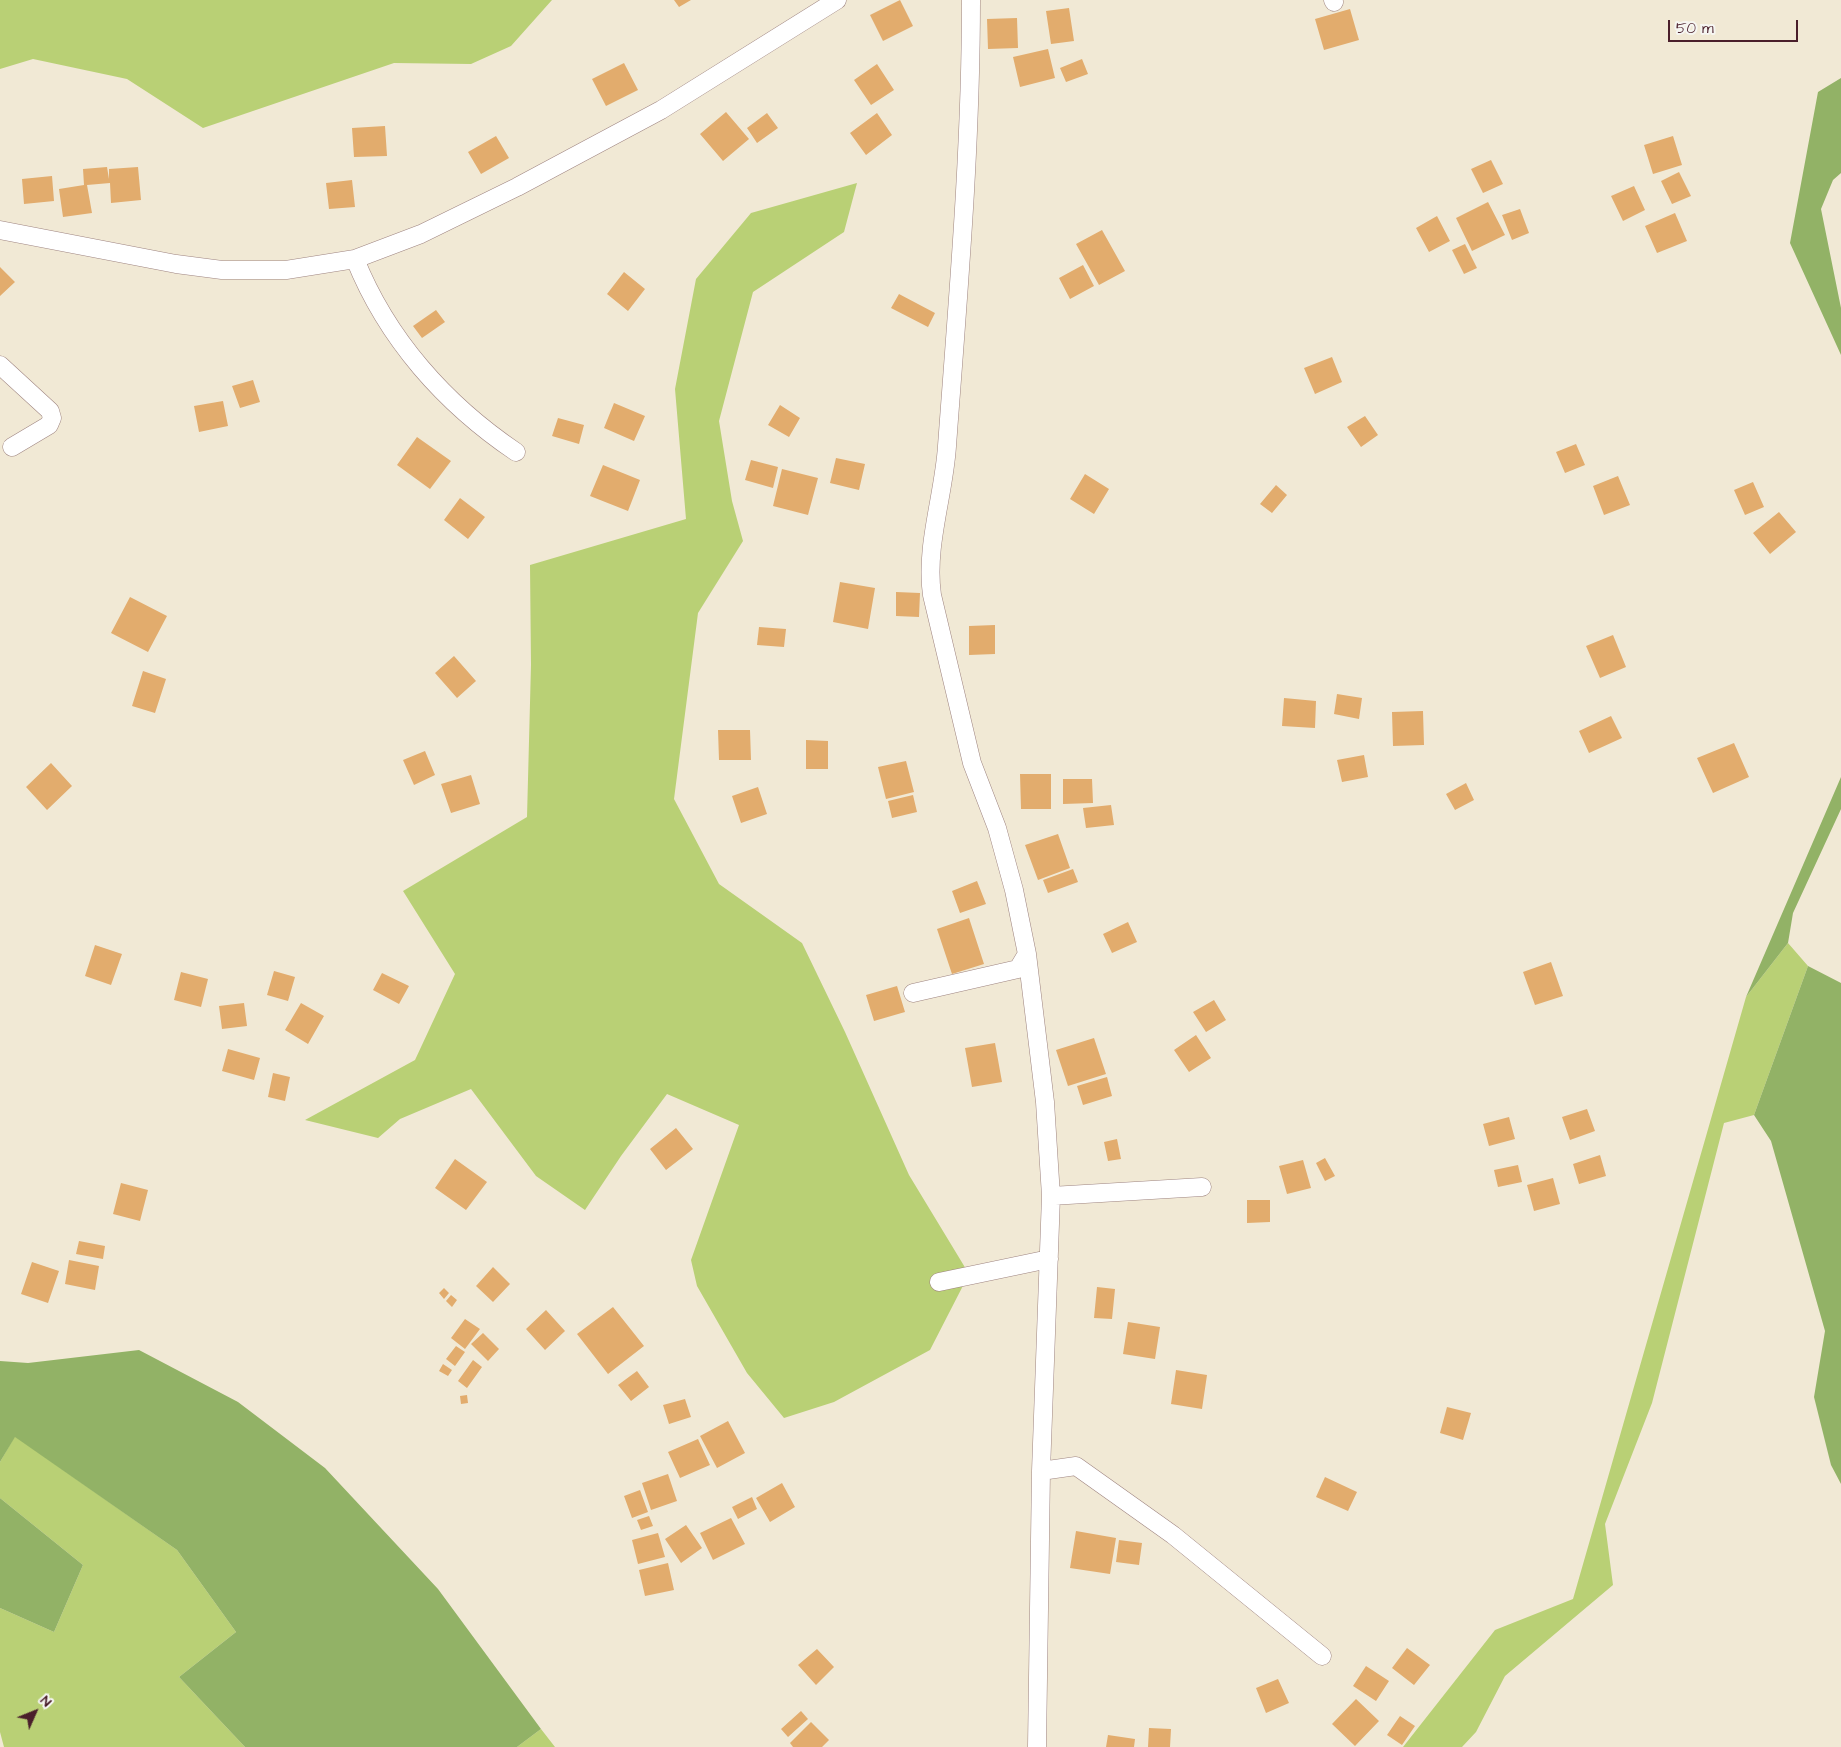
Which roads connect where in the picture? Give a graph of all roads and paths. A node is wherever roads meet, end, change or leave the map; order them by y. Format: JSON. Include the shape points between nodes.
{"nodes":[{"id":1,"x":837,"y":0,"type":"edge"},
{"id":2,"x":971,"y":0,"type":"edge"},
{"id":3,"x":0,"y":230,"type":"edge"},
{"id":4,"x":355,"y":259,"type":"junction"},
{"id":5,"x":0,"y":365,"type":"edge"},
{"id":6,"x":12,"y":447,"type":"dead end"},
{"id":7,"x":516,"y":452,"type":"dead end"},
{"id":8,"x":1027,"y":954,"type":"junction"},
{"id":9,"x":913,"y":993,"type":"dead end"},
{"id":10,"x":1202,"y":1187,"type":"dead end"},
{"id":11,"x":1051,"y":1196,"type":"junction"},
{"id":12,"x":1049,"y":1259,"type":"junction"},
{"id":13,"x":938,"y":1282,"type":"dead end"},
{"id":14,"x":1041,"y":1471,"type":"junction"},
{"id":15,"x":1322,"y":1656,"type":"dead end"},
{"id":16,"x":1037,"y":1747,"type":"edge"}],
"edges":[{"from":1,"to":4,"type":"street","via":[[661,110],[429,230]]},
{"from":2,"to":8,"type":"street","via":[[968,149],[947,451],[929,574],[972,763],[997,828]]},
{"from":3,"to":4,"type":"street","via":[[222,270],[286,270]]},
{"from":4,"to":7,"type":"street","via":[[366,287],[416,364],[486,432]]},
{"from":5,"to":6,"type":"street","via":[[50,411],[52,418],[50,425]]},
{"from":8,"to":9,"type":"street","via":[[1018,968]]},
{"from":8,"to":11,"type":"street","via":[[1045,1102]]},
{"from":10,"to":11,"type":"street"},
{"from":11,"to":12,"type":"street"},
{"from":12,"to":13,"type":"street"},
{"from":12,"to":14,"type":"street"},
{"from":14,"to":15,"type":"street","via":[[1076,1466],[1173,1535]]},
{"from":14,"to":16,"type":"street"}]}
